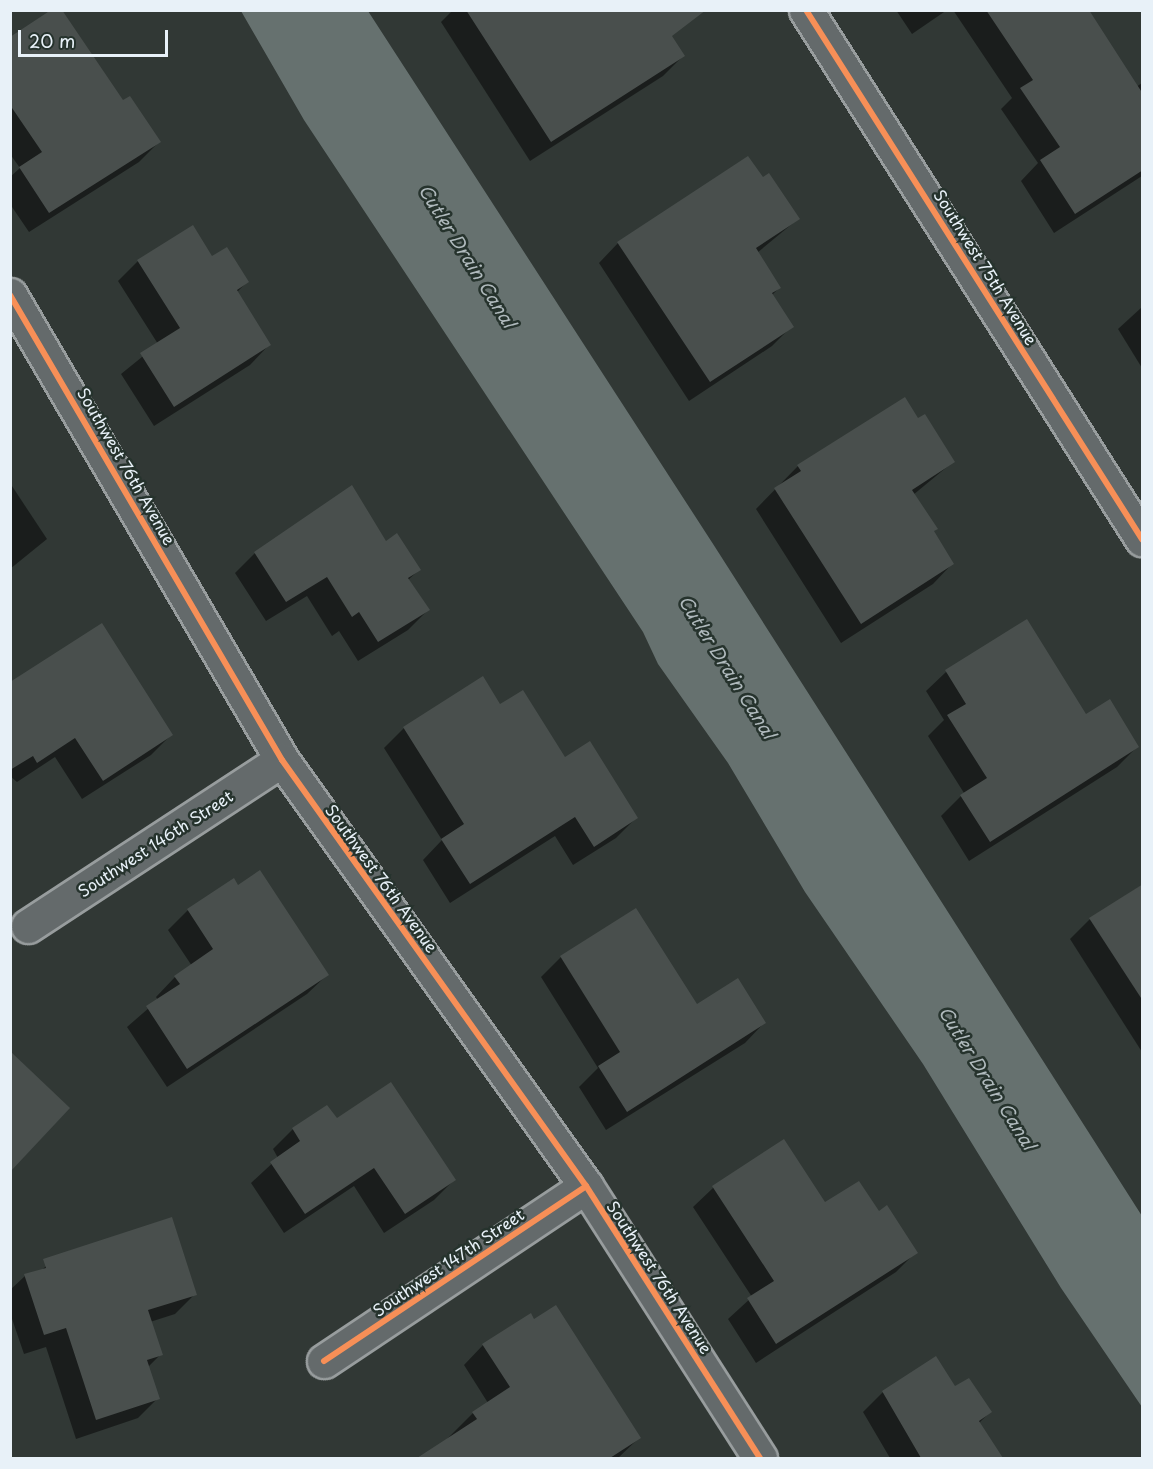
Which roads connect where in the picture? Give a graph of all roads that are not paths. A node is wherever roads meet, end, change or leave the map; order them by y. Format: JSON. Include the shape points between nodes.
{"nodes":[{"id":1,"x":806,"y":10,"type":"edge"},
{"id":2,"x":14,"y":308,"type":"edge"},
{"id":3,"x":1143,"y":539,"type":"edge"},
{"id":4,"x":282,"y":760,"type":"junction"},
{"id":5,"x":28,"y":926,"type":"dead end"},
{"id":6,"x":586,"y":1186,"type":"junction"},
{"id":7,"x":324,"y":1361,"type":"dead end"},
{"id":8,"x":760,"y":1458,"type":"edge"}],
"edges":[{"from":1,"to":3,"type":"street","name":"Southwest 75th Avenue"},
{"from":2,"to":4,"type":"street","name":"Southwest 76th Avenue"},
{"from":4,"to":5,"type":"street","name":"Southwest 146th Street"},
{"from":4,"to":6,"type":"street","name":"Southwest 76th Avenue"},
{"from":6,"to":7,"type":"street","name":"Southwest 147th Street"},
{"from":6,"to":8,"type":"street","name":"Southwest 76th Avenue"}]}
